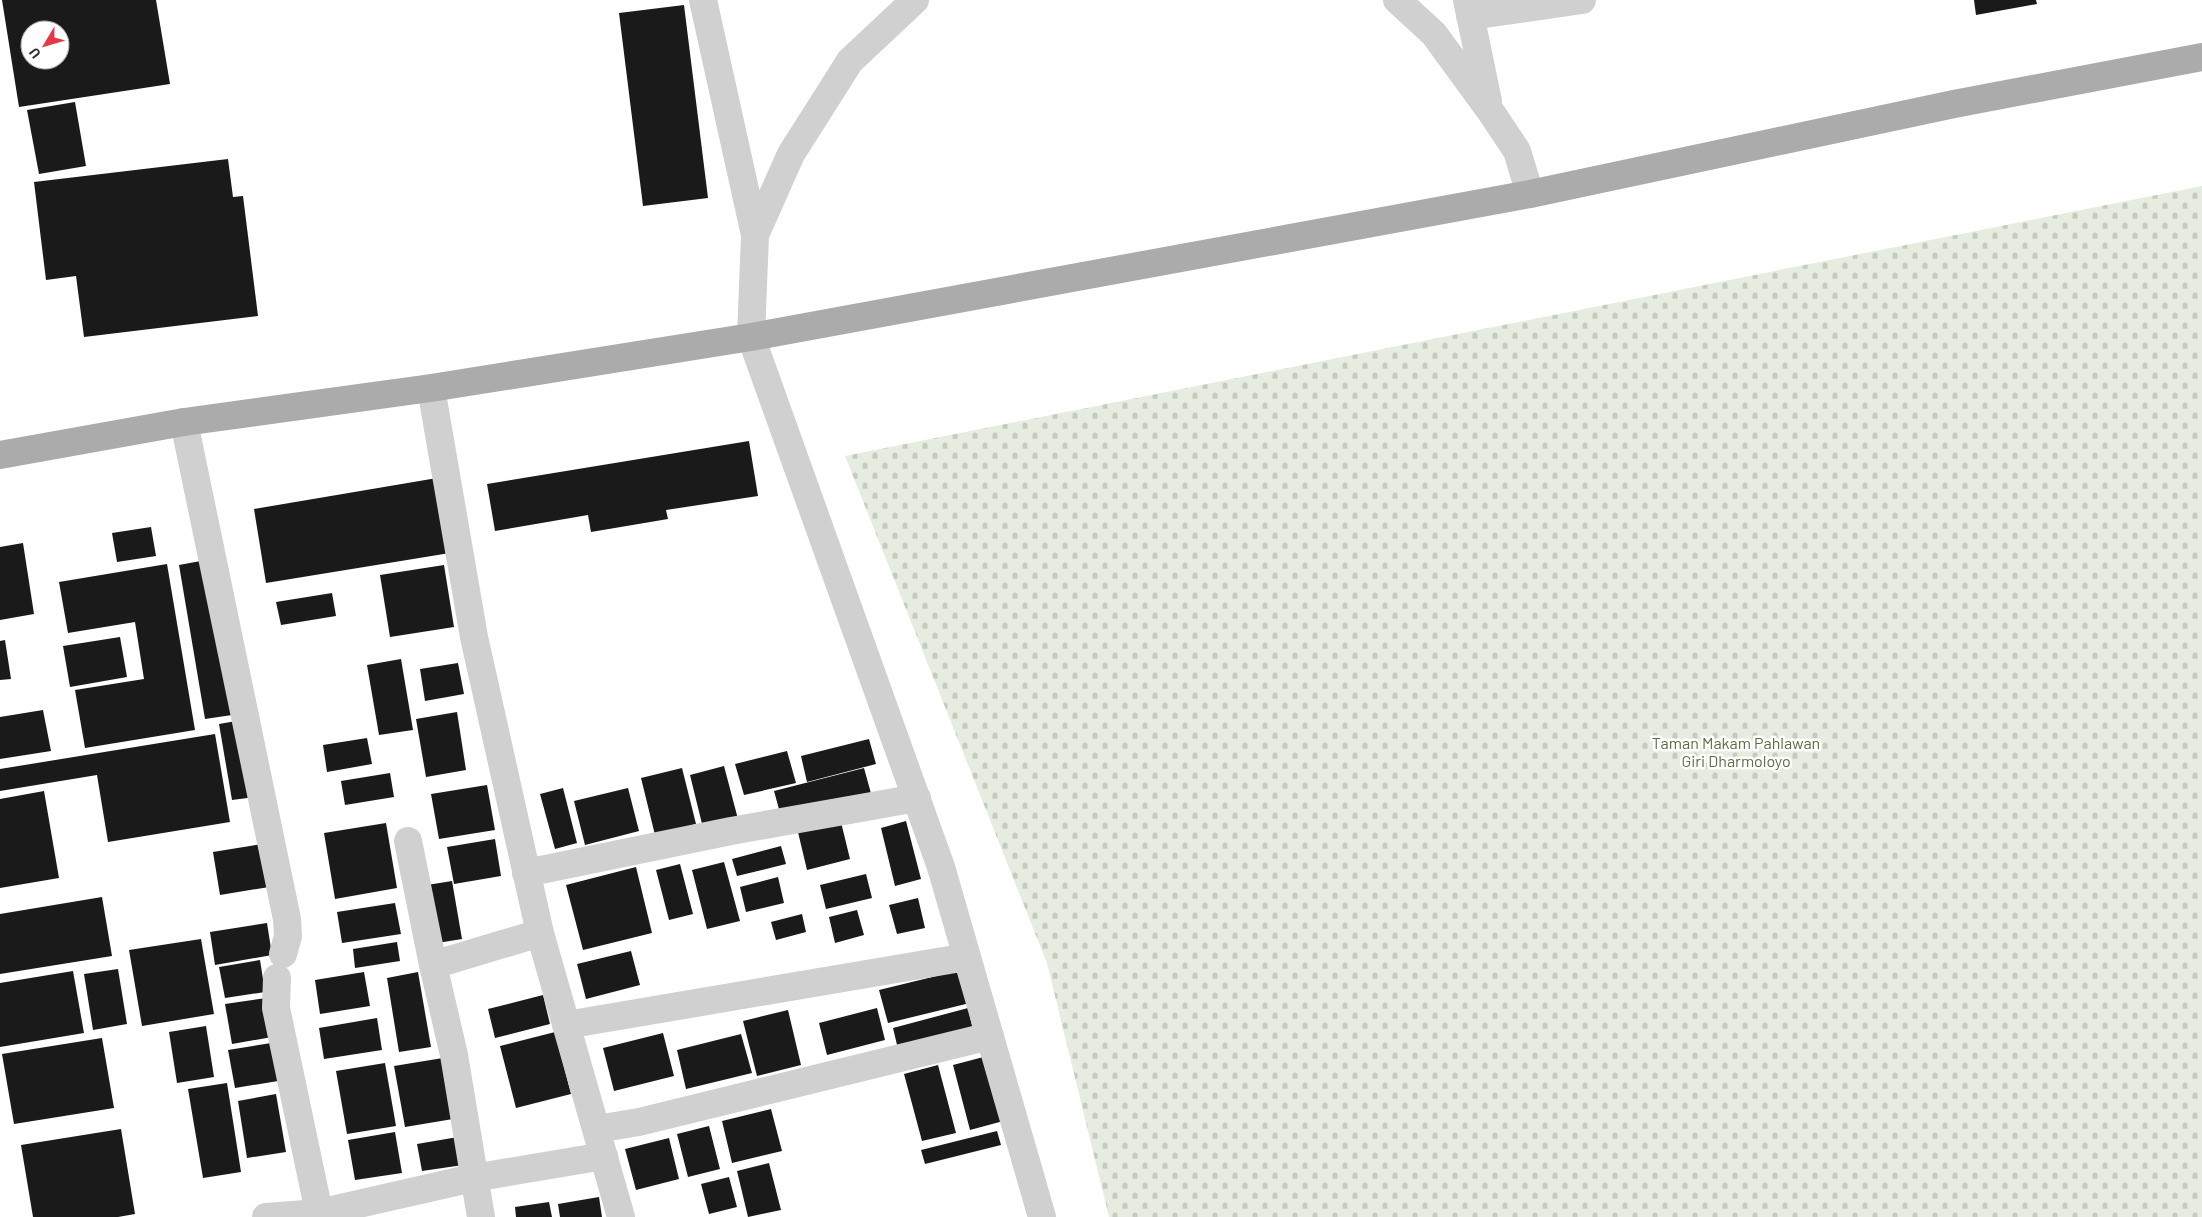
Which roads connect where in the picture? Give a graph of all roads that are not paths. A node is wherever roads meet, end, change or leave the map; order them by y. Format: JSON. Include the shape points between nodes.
{"nodes":[{"id":1,"x":703,"y":0,"type":"edge"},
{"id":2,"x":915,"y":0,"type":"edge"},
{"id":3,"x":1397,"y":0,"type":"edge"},
{"id":4,"x":1582,"y":0,"type":"edge"},
{"id":5,"x":1469,"y":8,"type":"edge"},
{"id":6,"x":2202,"y":57,"type":"edge"},
{"id":7,"x":1491,"y":112,"type":"junction"},
{"id":8,"x":1530,"y":194,"type":"junction"},
{"id":9,"x":755,"y":235,"type":"junction"},
{"id":10,"x":751,"y":337,"type":"junction"},
{"id":11,"x":431,"y":388,"type":"junction"},
{"id":12,"x":184,"y":422,"type":"junction"},
{"id":13,"x":0,"y":455,"type":"edge"},
{"id":14,"x":916,"y":798,"type":"junction"},
{"id":15,"x":408,"y":841,"type":"dead end"},
{"id":16,"x":526,"y":873,"type":"junction"},
{"id":17,"x":540,"y":933,"type":"junction"},
{"id":18,"x":967,"y":957,"type":"junction"},
{"id":19,"x":433,"y":966,"type":"junction"},
{"id":20,"x":566,"y":1024,"type":"junction"},
{"id":21,"x":990,"y":1036,"type":"junction"},
{"id":22,"x":597,"y":1128,"type":"junction"},
{"id":23,"x":604,"y":1156,"type":"junction"},
{"id":24,"x":473,"y":1178,"type":"junction"},
{"id":25,"x":320,"y":1215,"type":"edge"},
{"id":26,"x":1036,"y":1216,"type":"edge"},
{"id":27,"x":266,"y":1217,"type":"edge"},
{"id":28,"x":481,"y":1217,"type":"edge"},
{"id":29,"x":620,"y":1217,"type":"edge"}],
"edges":[{"from":1,"to":9,"type":"street"},
{"from":2,"to":9,"type":"street","via":[[850,61],[791,154]]},
{"from":3,"to":7,"type":"street","via":[[1434,34]]},
{"from":4,"to":5,"type":"street"},
{"from":5,"to":7,"type":"street"},
{"from":6,"to":8,"type":"main road","via":[[1954,104]]},
{"from":7,"to":8,"type":"street","via":[[1517,151]]},
{"from":8,"to":10,"type":"main road"},
{"from":9,"to":10,"type":"street"},
{"from":10,"to":11,"type":"main road"},
{"from":10,"to":14,"type":"street"},
{"from":11,"to":12,"type":"main road"},
{"from":11,"to":16,"type":"street","via":[[474,637]]},
{"from":12,"to":13,"type":"main road"},
{"from":12,"to":25,"type":"street","via":[[287,919],[288,936],[280,966],[276,1008]]},
{"from":14,"to":16,"type":"street","via":[[731,831]]},
{"from":14,"to":18,"type":"street","via":[[941,867]]},
{"from":15,"to":19,"type":"street"},
{"from":16,"to":17,"type":"street"},
{"from":17,"to":19,"type":"street"},
{"from":17,"to":20,"type":"street"},
{"from":18,"to":20,"type":"street"},
{"from":18,"to":21,"type":"street"},
{"from":19,"to":24,"type":"street","via":[[462,1100]]},
{"from":20,"to":22,"type":"street"},
{"from":21,"to":22,"type":"street","via":[[639,1122]]},
{"from":21,"to":26,"type":"street"},
{"from":22,"to":23,"type":"street"},
{"from":23,"to":24,"type":"street"},
{"from":23,"to":29,"type":"street"},
{"from":24,"to":25,"type":"street"},
{"from":24,"to":28,"type":"street"},
{"from":25,"to":27,"type":"street"}]}
